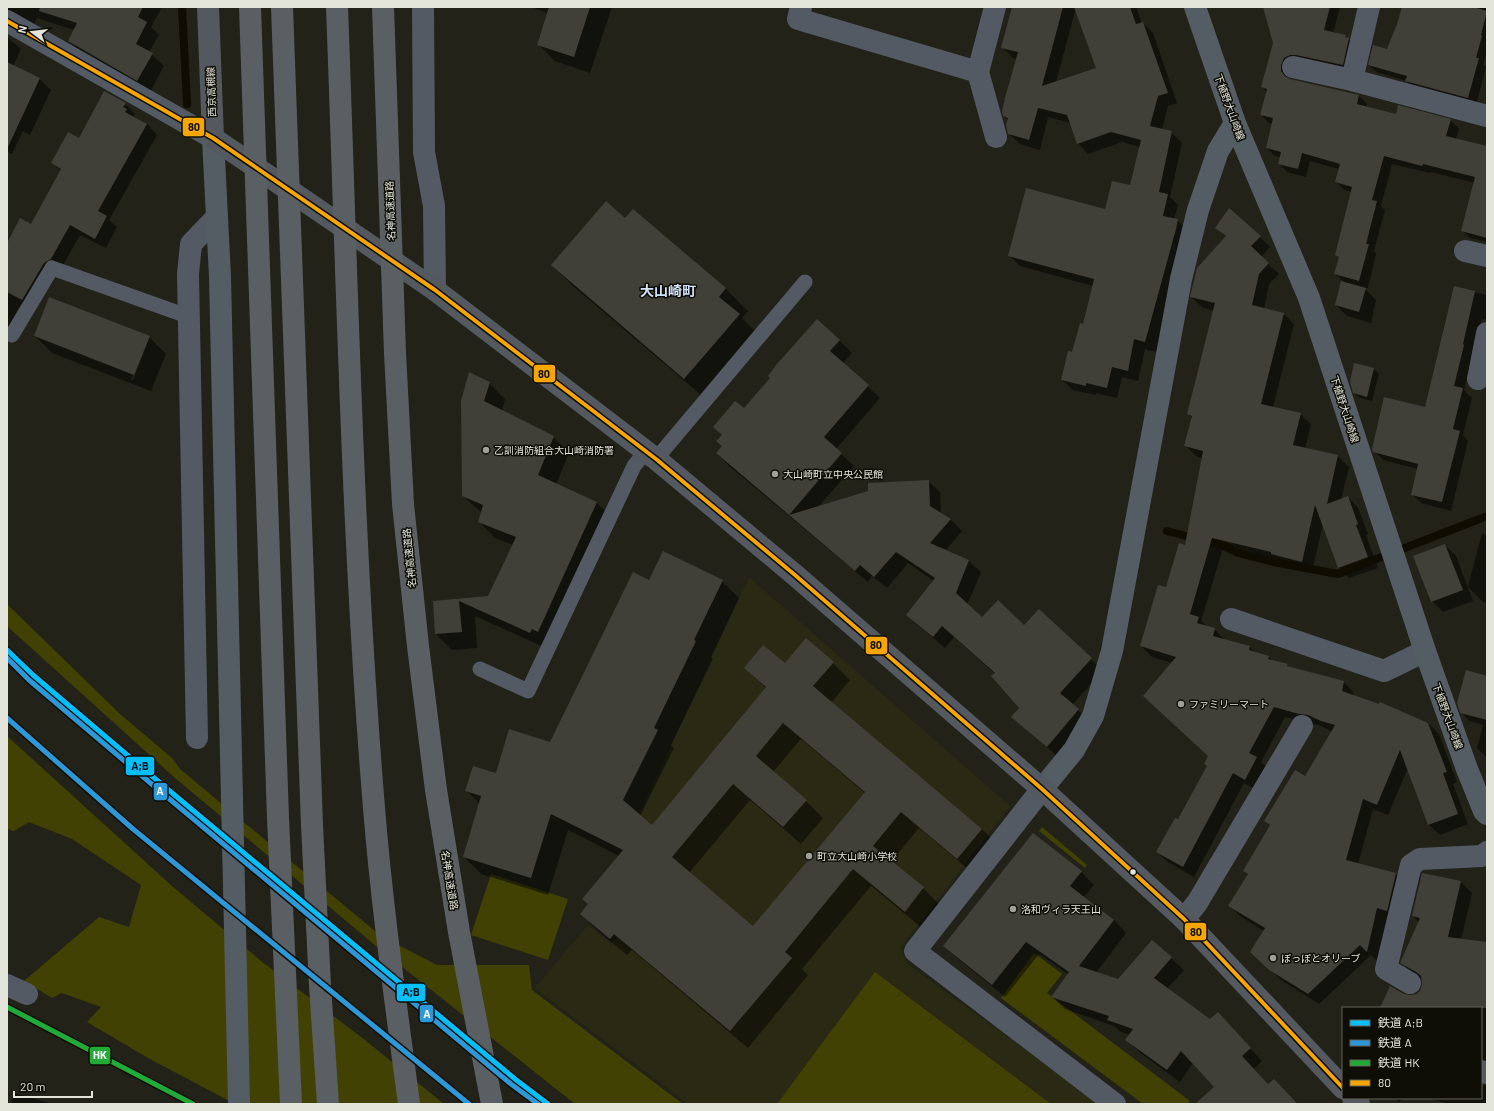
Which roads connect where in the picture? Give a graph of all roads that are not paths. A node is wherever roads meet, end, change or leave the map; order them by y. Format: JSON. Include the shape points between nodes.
{"nodes":[{"id":1,"x":208,"y":7,"type":"edge"},
{"id":2,"x":250,"y":7,"type":"edge"},
{"id":3,"x":282,"y":7,"type":"edge"},
{"id":4,"x":337,"y":7,"type":"edge"},
{"id":5,"x":383,"y":7,"type":"edge"},
{"id":6,"x":423,"y":7,"type":"edge"},
{"id":7,"x":801,"y":7,"type":"edge"},
{"id":8,"x":995,"y":7,"type":"edge"},
{"id":9,"x":1195,"y":7,"type":"edge"},
{"id":10,"x":1369,"y":7,"type":"edge"},
{"id":11,"x":7,"y":21,"type":"edge"},
{"id":12,"x":1293,"y":67,"type":"dead end"},
{"id":13,"x":978,"y":72,"type":"junction"},
{"id":14,"x":1352,"y":80,"type":"junction"},
{"id":15,"x":1487,"y":116,"type":"edge"},
{"id":16,"x":1235,"y":123,"type":"junction"},
{"id":17,"x":996,"y":137,"type":"dead end"},
{"id":18,"x":213,"y":138,"type":"junction"},
{"id":19,"x":217,"y":217,"type":"junction"},
{"id":20,"x":1465,"y":251,"type":"dead end"},
{"id":21,"x":1487,"y":256,"type":"edge"},
{"id":22,"x":805,"y":282,"type":"dead end"},
{"id":23,"x":434,"y":290,"type":"junction"},
{"id":24,"x":190,"y":317,"type":"junction"},
{"id":25,"x":1487,"y":333,"type":"edge"},
{"id":26,"x":12,"y":334,"type":"dead end"},
{"id":27,"x":1478,"y":379,"type":"dead end"},
{"id":28,"x":651,"y":455,"type":"junction"},
{"id":29,"x":1231,"y":619,"type":"dead end"},
{"id":30,"x":1424,"y":651,"type":"junction"},
{"id":31,"x":480,"y":669,"type":"dead end"},
{"id":32,"x":1302,"y":726,"type":"dead end"},
{"id":33,"x":197,"y":738,"type":"dead end"},
{"id":34,"x":1042,"y":790,"type":"junction"},
{"id":35,"x":1487,"y":814,"type":"edge"},
{"id":36,"x":1487,"y":852,"type":"edge"},
{"id":37,"x":1184,"y":919,"type":"junction"},
{"id":38,"x":1410,"y":983,"type":"dead end"},
{"id":39,"x":7,"y":985,"type":"edge"},
{"id":40,"x":27,"y":994,"type":"dead end"},
{"id":41,"x":1342,"y":1088,"type":"edge"},
{"id":42,"x":239,"y":1104,"type":"edge"},
{"id":43,"x":291,"y":1104,"type":"edge"},
{"id":44,"x":328,"y":1104,"type":"edge"},
{"id":45,"x":409,"y":1104,"type":"edge"},
{"id":46,"x":492,"y":1104,"type":"edge"},
{"id":47,"x":1115,"y":1104,"type":"edge"}],
"edges":[{"from":1,"to":18,"type":"main road","name":"西京高槻線"},
{"from":2,"to":43,"type":"highway","bridge":true,"via":[[278,810]]},
{"from":3,"to":44,"type":"highway","bridge":true,"via":[[312,825]]},
{"from":4,"to":45,"type":"highway","bridge":true,"via":[[364,670],[375,818]]},
{"from":5,"to":46,"type":"highway","name":"名神高速道路","bridge":true,"via":[[403,504],[436,790],[459,932]]},
{"from":6,"to":23,"type":"street","via":[[424,152],[434,206]]},
{"from":7,"to":13,"type":"street","via":[[798,19]]},
{"from":8,"to":13,"type":"street"},
{"from":9,"to":16,"type":"street","name":"下植野大山崎線"},
{"from":10,"to":14,"type":"street"},
{"from":11,"to":18,"type":"street"},
{"from":12,"to":14,"type":"street"},
{"from":13,"to":17,"type":"street"},
{"from":14,"to":15,"type":"street"},
{"from":16,"to":30,"type":"street","name":"下植野大山崎線","via":[[1309,298]]},
{"from":16,"to":34,"type":"street","via":[[1218,151],[1198,210],[1181,279],[1112,651],[1093,716],[1074,750]]},
{"from":18,"to":19,"type":"street"},
{"from":18,"to":23,"type":"main road"},
{"from":19,"to":24,"type":"street","via":[[191,244],[188,274]]},
{"from":19,"to":42,"type":"street"},
{"from":20,"to":21,"type":"street"},
{"from":22,"to":28,"type":"lane"},
{"from":23,"to":28,"type":"main road"},
{"from":24,"to":26,"type":"lane","via":[[52,268]]},
{"from":24,"to":33,"type":"street"},
{"from":25,"to":27,"type":"street"},
{"from":28,"to":31,"type":"lane","via":[[634,466],[528,691]]},
{"from":28,"to":34,"type":"main road","via":[[795,575]]},
{"from":29,"to":30,"type":"street","via":[[1384,671]]},
{"from":30,"to":35,"type":"street","name":"下植野大山崎線","via":[[1467,769]]},
{"from":32,"to":37,"type":"street","via":[[1197,903]]},
{"from":34,"to":37,"type":"main road"},
{"from":34,"to":47,"type":"street","via":[[915,951]]},
{"from":36,"to":38,"type":"street","via":[[1482,856],[1420,858],[1411,865],[1386,969]]},
{"from":37,"to":41,"type":"main road"},
{"from":39,"to":40,"type":"street"}]}
